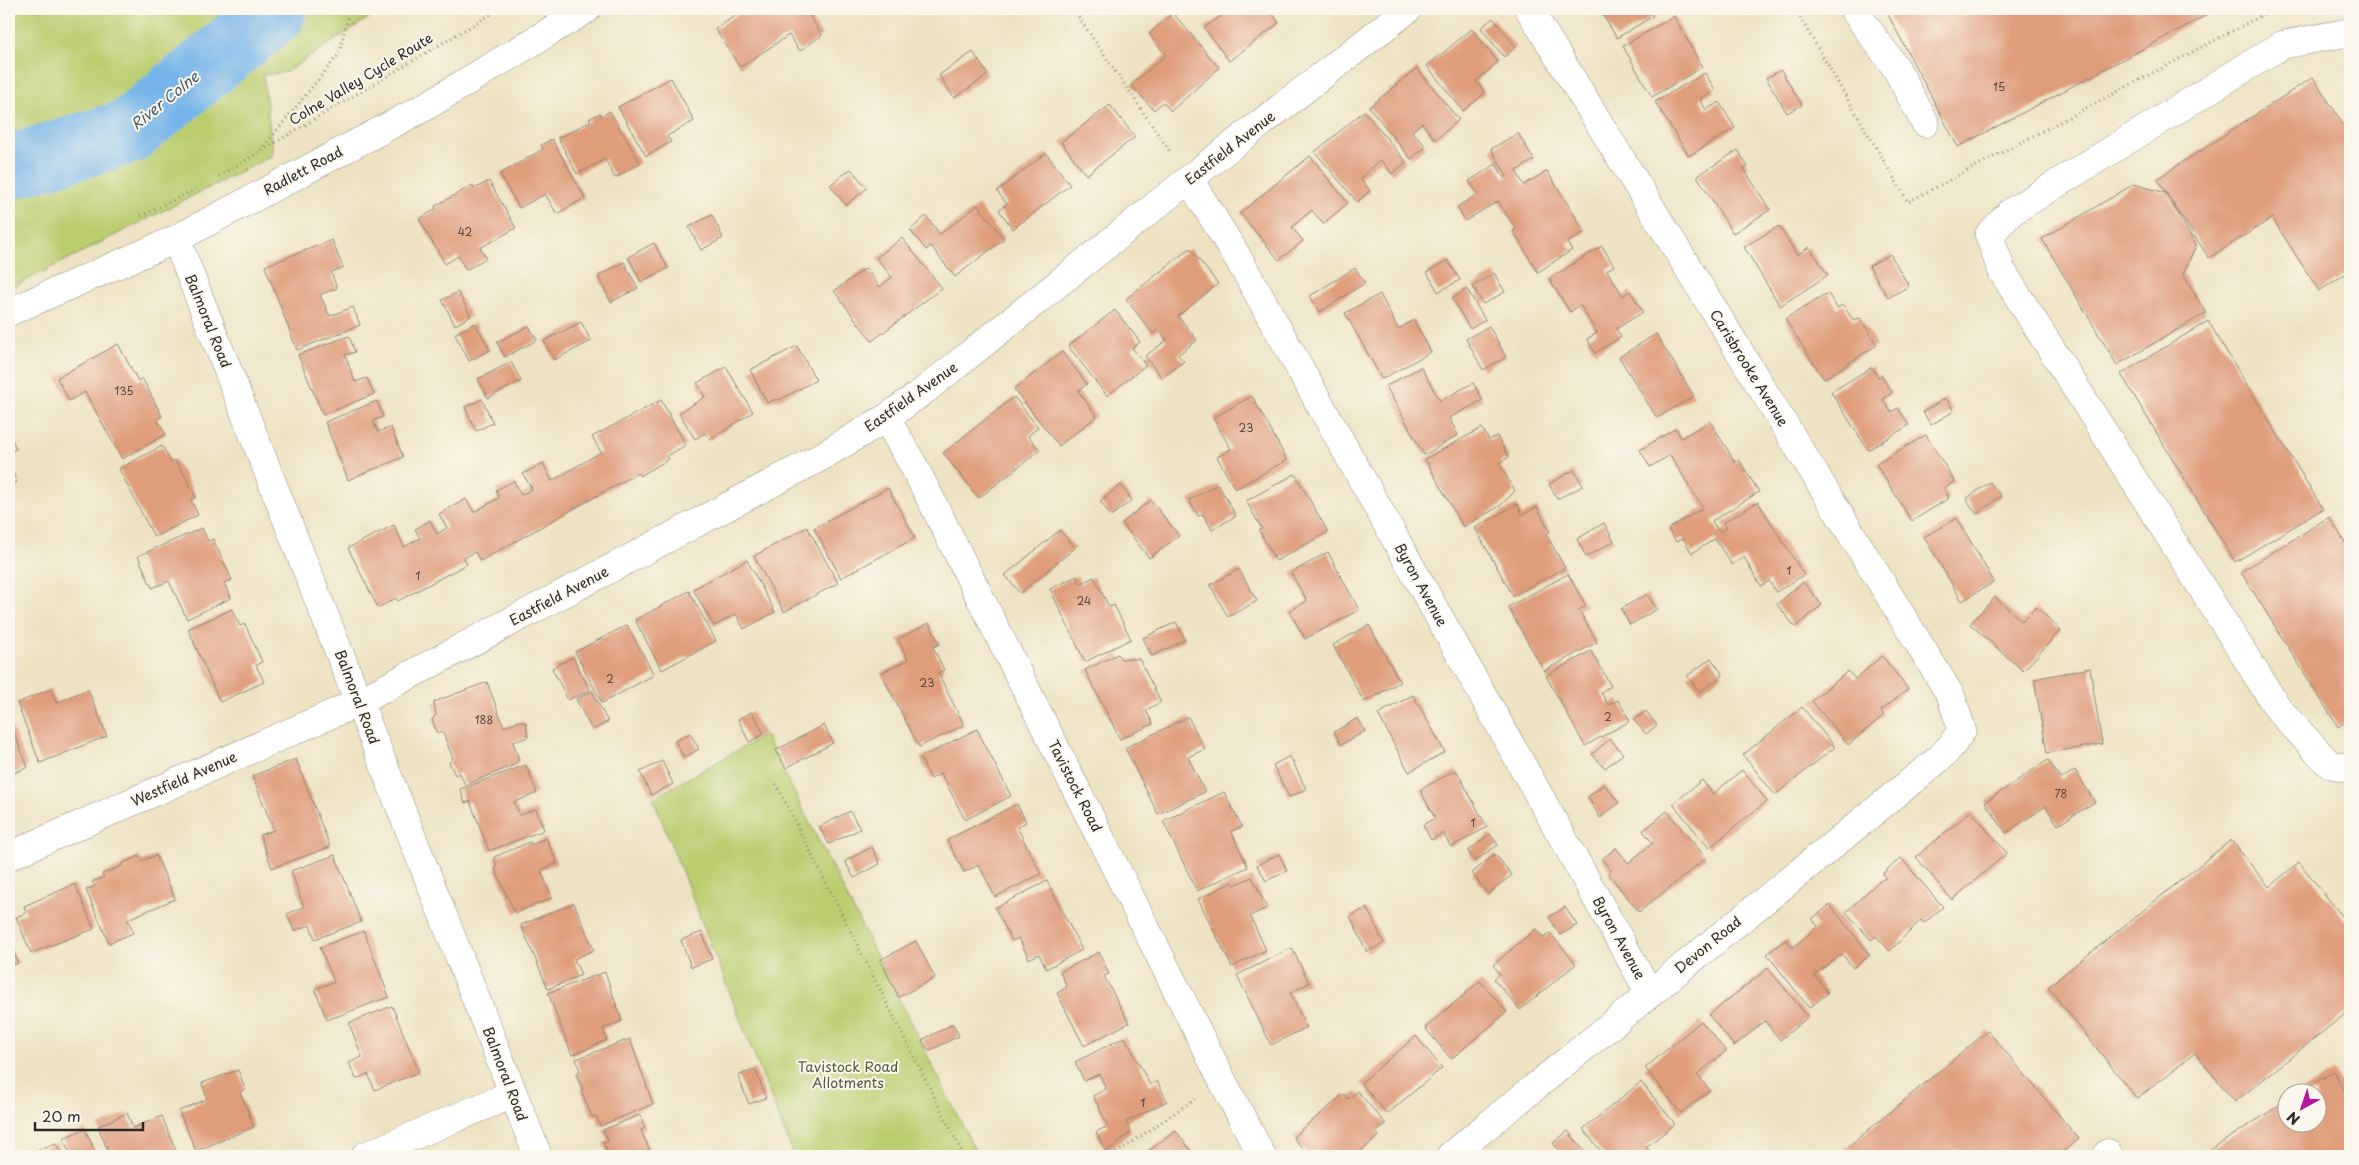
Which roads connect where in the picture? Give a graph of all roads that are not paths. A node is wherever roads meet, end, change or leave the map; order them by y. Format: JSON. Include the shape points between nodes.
{"nodes":[{"id":1,"x":587,"y":9,"type":"edge"},
{"id":2,"x":1408,"y":9,"type":"edge"},
{"id":3,"x":1529,"y":9,"type":"edge"},
{"id":4,"x":1853,"y":9,"type":"edge"},
{"id":5,"x":2350,"y":32,"type":"edge"},
{"id":6,"x":1925,"y":123,"type":"dead end"},
{"id":7,"x":1190,"y":179,"type":"junction"},
{"id":8,"x":176,"y":239,"type":"junction"},
{"id":9,"x":9,"y":312,"type":"edge"},
{"id":10,"x":886,"y":418,"type":"junction"},
{"id":11,"x":359,"y":702,"type":"junction"},
{"id":12,"x":1962,"y":730,"type":"joint"},
{"id":13,"x":2350,"y":769,"type":"edge"},
{"id":14,"x":9,"y":856,"type":"edge"},
{"id":15,"x":1650,"y":992,"type":"junction"},
{"id":16,"x":513,"y":1094,"type":"junction"},
{"id":17,"x":365,"y":1156,"type":"edge"},
{"id":18,"x":538,"y":1156,"type":"edge"},
{"id":19,"x":1262,"y":1156,"type":"edge"},
{"id":20,"x":1450,"y":1156,"type":"edge"}],
"edges":[{"from":1,"to":8,"type":"street","name":"Radlett Road","via":[[423,108]]},
{"from":2,"to":7,"type":"street","name":"Eastfield Avenue"},
{"from":3,"to":12,"type":"street","name":"Carisbrooke Avenue","via":[[1950,696]]},
{"from":4,"to":6,"type":"street","via":[[1896,68]]},
{"from":5,"to":13,"type":"street","via":[[2282,46],[2011,212],[1989,235],[2002,271],[2279,710],[2329,764]]},
{"from":7,"to":10,"type":"street","name":"Eastfield Avenue"},
{"from":7,"to":15,"type":"street","name":"Byron Avenue","via":[[1238,258]]},
{"from":8,"to":9,"type":"street","name":"Radlett Road"},
{"from":8,"to":11,"type":"street","name":"Balmoral Road"},
{"from":10,"to":11,"type":"street","name":"Eastfield Avenue","via":[[819,458]]},
{"from":10,"to":19,"type":"street","name":"Tavistock Road","via":[[915,468]]},
{"from":11,"to":14,"type":"street","name":"Westfield Avenue"},
{"from":11,"to":16,"type":"street","name":"Balmoral Road"},
{"from":12,"to":15,"type":"street","name":"Devon Road","via":[[1940,758]]},
{"from":15,"to":20,"type":"street","name":"Devon Road"},
{"from":16,"to":17,"type":"street"},
{"from":16,"to":18,"type":"street","name":"Balmoral Road"}]}
